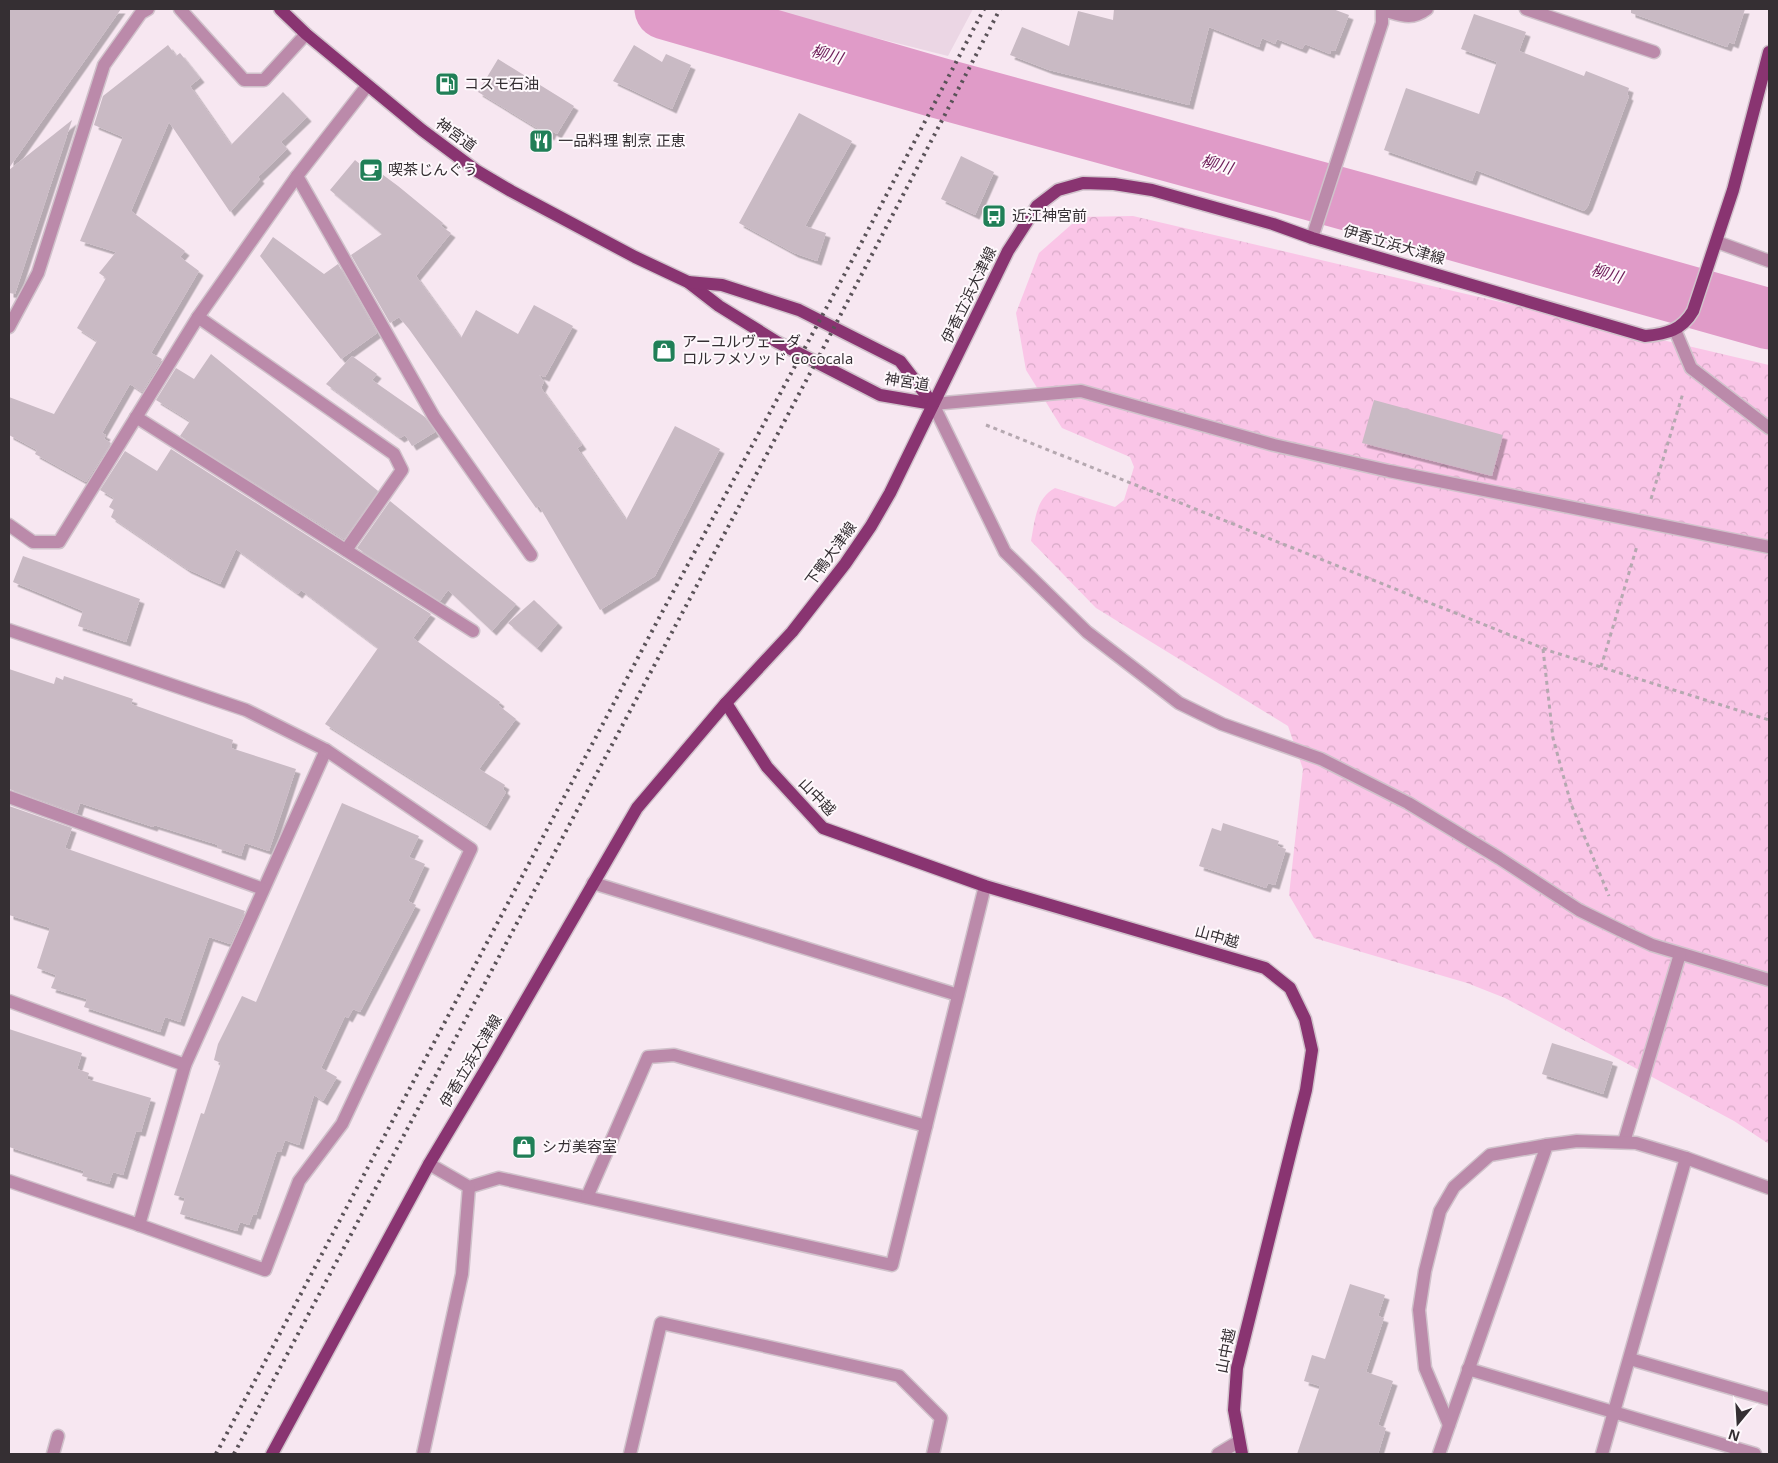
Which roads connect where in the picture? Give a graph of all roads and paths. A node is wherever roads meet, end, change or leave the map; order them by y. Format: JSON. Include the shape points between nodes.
{"nodes":[{"id":1,"x":148,"y":9,"type":"edge"},
{"id":2,"x":180,"y":9,"type":"edge"},
{"id":3,"x":280,"y":9,"type":"edge"},
{"id":4,"x":1383,"y":9,"type":"edge"},
{"id":5,"x":1427,"y":9,"type":"edge"},
{"id":6,"x":1526,"y":9,"type":"edge"},
{"id":7,"x":306,"y":34,"type":"junction"},
{"id":8,"x":1654,"y":52,"type":"dead end"},
{"id":9,"x":1769,"y":52,"type":"edge"},
{"id":10,"x":367,"y":86,"type":"junction"},
{"id":11,"x":297,"y":176,"type":"junction"},
{"id":12,"x":1312,"y":238,"type":"junction"},
{"id":13,"x":1717,"y":242,"type":"junction"},
{"id":14,"x":1769,"y":261,"type":"edge"},
{"id":15,"x":688,"y":282,"type":"junction"},
{"id":16,"x":198,"y":317,"type":"junction"},
{"id":17,"x":9,"y":327,"type":"edge"},
{"id":18,"x":1676,"y":330,"type":"junction"},
{"id":19,"x":933,"y":404,"type":"junction"},
{"id":20,"x":136,"y":416,"type":"junction"},
{"id":21,"x":980,"y":423,"type":"dead end"},
{"id":22,"x":1769,"y":428,"type":"edge"},
{"id":23,"x":9,"y":525,"type":"edge"},
{"id":24,"x":1769,"y":547,"type":"edge"},
{"id":25,"x":346,"y":550,"type":"junction"},
{"id":26,"x":531,"y":555,"type":"dead end"},
{"id":27,"x":9,"y":630,"type":"edge"},
{"id":28,"x":473,"y":631,"type":"dead end"},
{"id":29,"x":1543,"y":649,"type":"junction"},
{"id":30,"x":726,"y":703,"type":"junction"},
{"id":31,"x":1769,"y":720,"type":"edge"},
{"id":32,"x":326,"y":750,"type":"junction"},
{"id":33,"x":9,"y":797,"type":"edge"},
{"id":34,"x":593,"y":883,"type":"junction"},
{"id":35,"x":985,"y":886,"type":"junction"},
{"id":36,"x":263,"y":889,"type":"junction"},
{"id":37,"x":1626,"y":933,"type":"junction"},
{"id":38,"x":1680,"y":954,"type":"junction"},
{"id":39,"x":1769,"y":980,"type":"edge"},
{"id":40,"x":958,"y":995,"type":"junction"},
{"id":41,"x":9,"y":1001,"type":"edge"},
{"id":42,"x":185,"y":1065,"type":"junction"},
{"id":43,"x":926,"y":1126,"type":"junction"},
{"id":44,"x":1624,"y":1142,"type":"junction"},
{"id":45,"x":1547,"y":1145,"type":"junction"},
{"id":46,"x":1686,"y":1158,"type":"junction"},
{"id":47,"x":428,"y":1164,"type":"junction"},
{"id":48,"x":9,"y":1181,"type":"edge"},
{"id":49,"x":469,"y":1187,"type":"junction"},
{"id":50,"x":1769,"y":1188,"type":"edge"},
{"id":51,"x":587,"y":1197,"type":"junction"},
{"id":52,"x":139,"y":1225,"type":"junction"},
{"id":53,"x":1630,"y":1359,"type":"junction"},
{"id":54,"x":1468,"y":1369,"type":"junction"},
{"id":55,"x":1769,"y":1399,"type":"edge"},
{"id":56,"x":1615,"y":1413,"type":"junction"},
{"id":57,"x":1449,"y":1425,"type":"junction"},
{"id":58,"x":58,"y":1436,"type":"dead end"},
{"id":59,"x":1238,"y":1442,"type":"junction"},
{"id":60,"x":1733,"y":1451,"type":"edge"},
{"id":61,"x":53,"y":1454,"type":"edge"},
{"id":62,"x":272,"y":1454,"type":"edge"},
{"id":63,"x":423,"y":1454,"type":"edge"},
{"id":64,"x":630,"y":1454,"type":"edge"},
{"id":65,"x":933,"y":1454,"type":"edge"},
{"id":66,"x":1218,"y":1454,"type":"edge"},
{"id":67,"x":1242,"y":1454,"type":"edge"},
{"id":68,"x":1439,"y":1454,"type":"edge"},
{"id":69,"x":1602,"y":1454,"type":"edge"},
{"id":70,"x":1756,"y":1454,"type":"edge"}],
"edges":[{"from":1,"to":17,"type":"street","via":[[104,66],[38,273]]},
{"from":2,"to":7,"type":"street","via":[[244,80],[264,80]]},
{"from":3,"to":7,"type":"main road","name":"神宮道"},
{"from":4,"to":5,"type":"street","via":[[1404,16],[1417,16]]},
{"from":4,"to":12,"type":"street","via":[[1382,24]]},
{"from":6,"to":8,"type":"street"},
{"from":7,"to":10,"type":"main road","name":"神宮道"},
{"from":9,"to":13,"type":"main road"},
{"from":10,"to":11,"type":"street"},
{"from":10,"to":15,"type":"main road","name":"神宮道","via":[[494,181],[562,220]]},
{"from":11,"to":16,"type":"street"},
{"from":11,"to":26,"type":"street","via":[[434,417]]},
{"from":12,"to":18,"type":"main road","name":"伊香立浜大津線","via":[[1645,336]]},
{"from":12,"to":19,"type":"main road","name":"伊香立浜大津線","via":[[1152,190],[1114,184],[1083,184],[1058,190],[1037,206],[1008,250]]},
{"from":13,"to":14,"type":"street"},
{"from":13,"to":18,"type":"main road","via":[[1693,311],[1687,322]]},
{"from":15,"to":19,"type":"main road","name":"神宮道","via":[[719,306],[777,342],[880,395]]},
{"from":15,"to":19,"type":"main road","name":"神宮道","via":[[722,285],[800,310],[900,361]]},
{"from":16,"to":20,"type":"street"},
{"from":16,"to":25,"type":"street","via":[[394,454],[402,470]]},
{"from":18,"to":22,"type":"street","via":[[1691,368]]},
{"from":19,"to":24,"type":"street","via":[[1081,391],[1274,445]]},
{"from":19,"to":30,"type":"main road","name":"下鴨大津線","via":[[890,493],[860,541],[792,632]]},
{"from":19,"to":37,"type":"street","via":[[1005,552],[1086,632],[1179,703],[1222,724],[1321,759],[1408,803],[1580,910]]},
{"from":20,"to":23,"type":"street","via":[[59,542],[33,542]]},
{"from":20,"to":25,"type":"street"},
{"from":21,"to":29,"type":"path"},
{"from":25,"to":28,"type":"street"},
{"from":27,"to":32,"type":"street","via":[[246,710]]},
{"from":29,"to":31,"type":"path"},
{"from":29,"to":37,"type":"path","via":[[1554,738],[1571,804]]},
{"from":30,"to":34,"type":"main road","name":"伊香立浜大津線","via":[[637,808]]},
{"from":30,"to":35,"type":"main road","name":"山中越","via":[[767,767],[823,828]]},
{"from":32,"to":36,"type":"street"},
{"from":32,"to":52,"type":"street","via":[[471,849],[342,1124],[300,1181],[265,1270]]},
{"from":33,"to":36,"type":"street"},
{"from":34,"to":40,"type":"street"},
{"from":34,"to":47,"type":"main road","name":"伊香立浜大津線"},
{"from":35,"to":40,"type":"street"},
{"from":35,"to":59,"type":"main road","name":"山中越","via":[[1264,968],[1290,988],[1305,1019],[1312,1050],[1306,1090],[1237,1368],[1234,1410]]},
{"from":36,"to":42,"type":"street"},
{"from":37,"to":38,"type":"street"},
{"from":38,"to":39,"type":"street"},
{"from":38,"to":44,"type":"street"},
{"from":40,"to":43,"type":"street"},
{"from":41,"to":42,"type":"street"},
{"from":42,"to":52,"type":"street"},
{"from":43,"to":51,"type":"street","via":[[674,1055],[648,1057]]},
{"from":43,"to":51,"type":"street","via":[[892,1265]]},
{"from":44,"to":45,"type":"street","via":[[1577,1141]]},
{"from":44,"to":46,"type":"street"},
{"from":45,"to":54,"type":"street"},
{"from":45,"to":57,"type":"street","via":[[1490,1155],[1454,1187],[1440,1211],[1419,1310],[1425,1368]]},
{"from":46,"to":50,"type":"street"},
{"from":46,"to":53,"type":"street"},
{"from":47,"to":49,"type":"street"},
{"from":47,"to":62,"type":"main road","name":"伊香立浜大津線"},
{"from":48,"to":52,"type":"street"},
{"from":49,"to":51,"type":"street","via":[[499,1178]]},
{"from":49,"to":63,"type":"street","via":[[462,1274]]},
{"from":53,"to":55,"type":"street"},
{"from":53,"to":56,"type":"street"},
{"from":54,"to":56,"type":"street"},
{"from":54,"to":57,"type":"street"},
{"from":56,"to":60,"type":"street"},
{"from":56,"to":69,"type":"street"},
{"from":57,"to":68,"type":"street"},
{"from":58,"to":61,"type":"street"},
{"from":59,"to":66,"type":"street"},
{"from":59,"to":67,"type":"main road","name":"山中越"},
{"from":60,"to":70,"type":"street"},
{"from":64,"to":65,"type":"street","via":[[662,1323],[899,1376],[940,1418]]}]}
